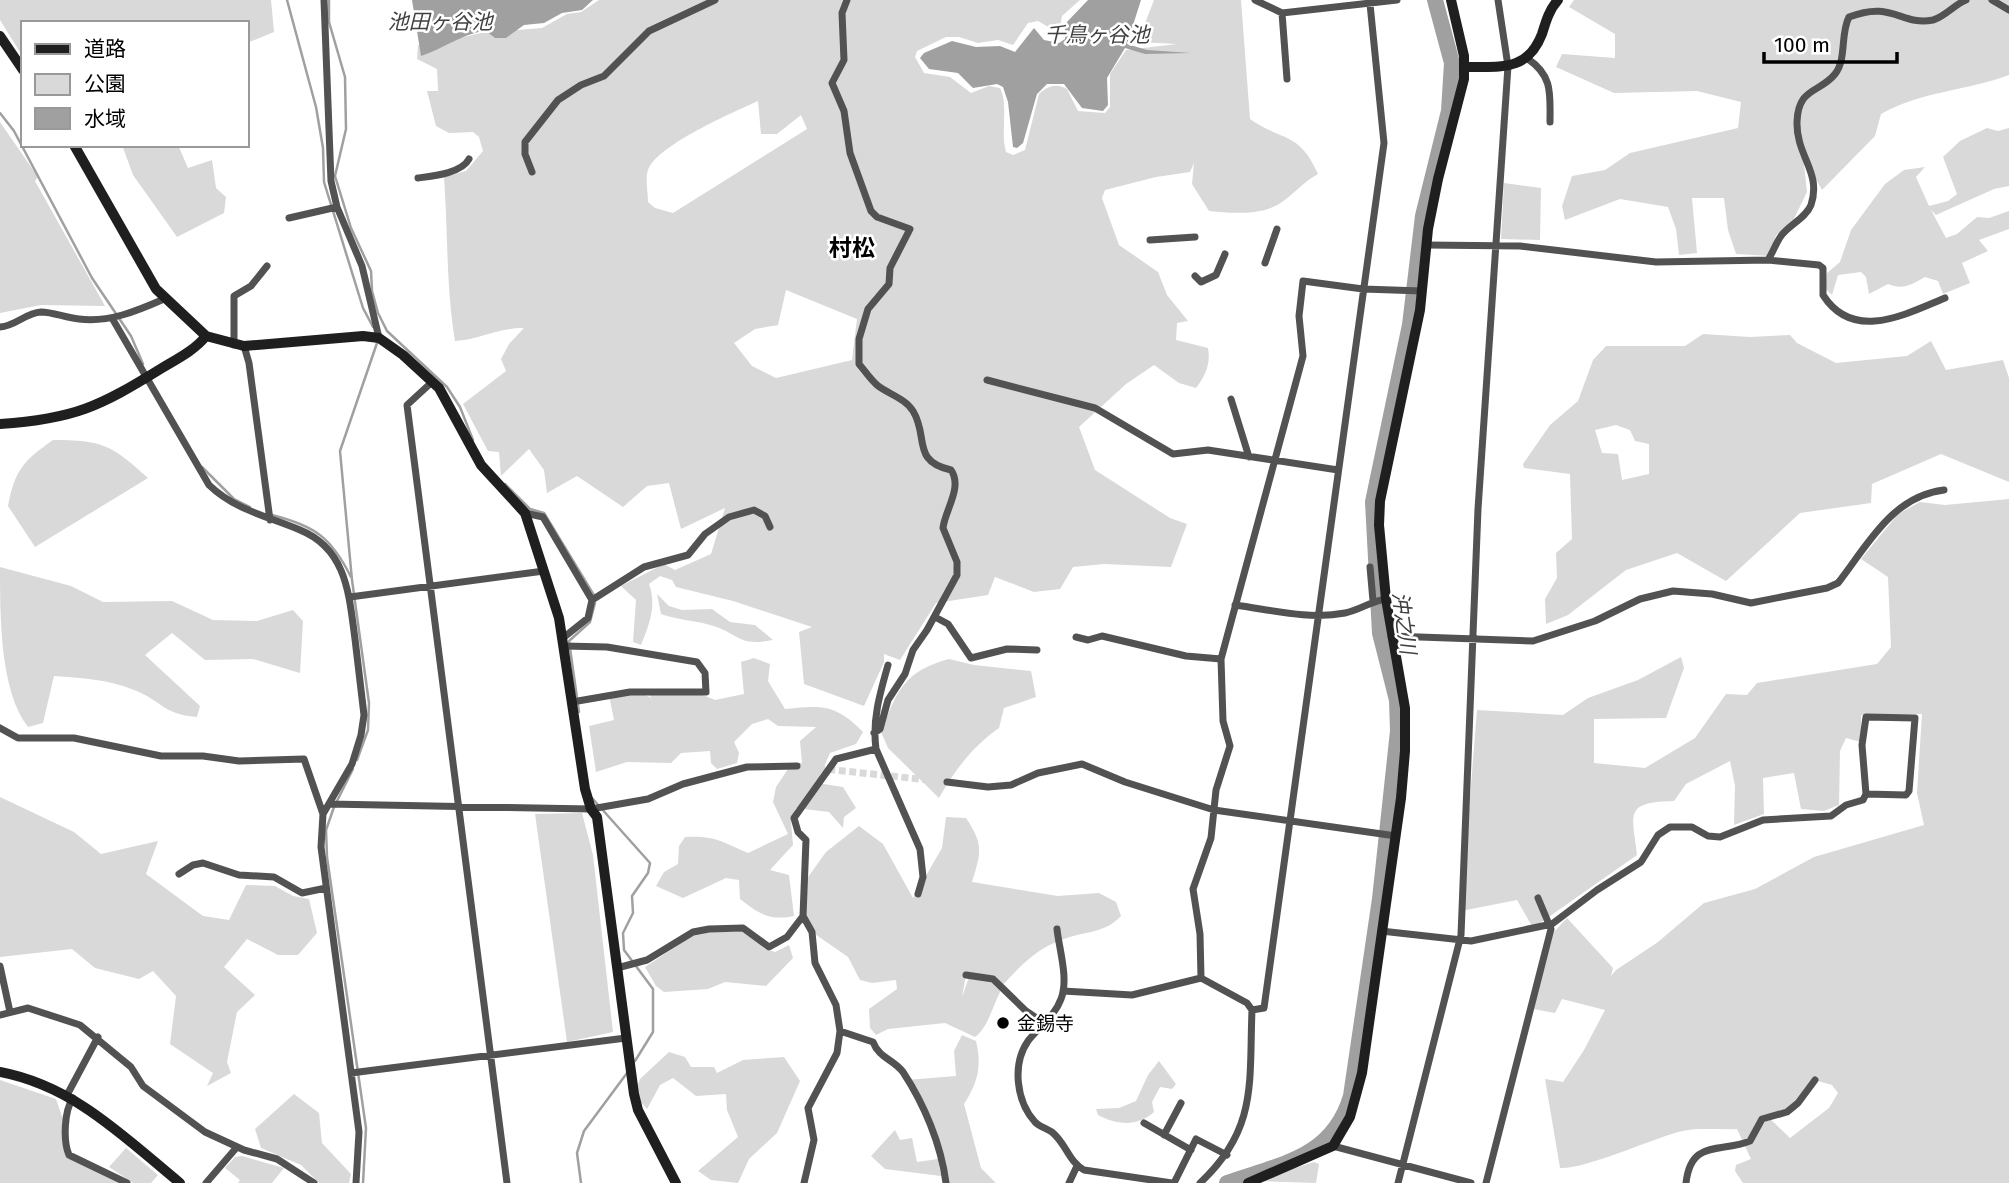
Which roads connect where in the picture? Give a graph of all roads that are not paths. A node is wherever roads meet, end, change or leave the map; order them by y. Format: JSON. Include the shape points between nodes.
{"nodes":[{"id":1,"x":324,"y":0,"type":"edge"},
{"id":2,"x":715,"y":0,"type":"edge"},
{"id":3,"x":847,"y":0,"type":"edge"},
{"id":4,"x":1256,"y":0,"type":"edge"},
{"id":5,"x":1397,"y":0,"type":"edge"},
{"id":6,"x":1451,"y":0,"type":"edge"},
{"id":7,"x":1498,"y":0,"type":"edge"},
{"id":8,"x":1559,"y":0,"type":"edge"},
{"id":9,"x":1966,"y":0,"type":"edge"},
{"id":10,"x":1992,"y":0,"type":"edge"},
{"id":11,"x":1370,"y":4,"type":"junction"},
{"id":12,"x":2009,"y":10,"type":"edge"},
{"id":13,"x":1282,"y":13,"type":"junction"},
{"id":14,"x":0,"y":36,"type":"edge"},
{"id":15,"x":1528,"y":59,"type":"junction"},
{"id":16,"x":1508,"y":66,"type":"junction"},
{"id":17,"x":21,"y":67,"type":"edge"},
{"id":18,"x":1464,"y":67,"type":"junction"},
{"id":19,"x":1287,"y":79,"type":"dead end"},
{"id":20,"x":1549,"y":122,"type":"dead end"},
{"id":21,"x":75,"y":147,"type":"edge"},
{"id":22,"x":469,"y":159,"type":"dead end"},
{"id":23,"x":532,"y":172,"type":"dead end"},
{"id":24,"x":418,"y":178,"type":"dead end"},
{"id":25,"x":337,"y":207,"type":"junction"},
{"id":26,"x":289,"y":218,"type":"dead end"},
{"id":27,"x":1277,"y":229,"type":"dead end"},
{"id":28,"x":1195,"y":237,"type":"dead end"},
{"id":29,"x":1150,"y":240,"type":"dead end"},
{"id":30,"x":1496,"y":244,"type":"junction"},
{"id":31,"x":1426,"y":245,"type":"junction"},
{"id":32,"x":1225,"y":254,"type":"dead end"},
{"id":33,"x":1768,"y":260,"type":"junction"},
{"id":34,"x":1265,"y":262,"type":"dead end"},
{"id":35,"x":267,"y":266,"type":"dead end"},
{"id":36,"x":1195,"y":276,"type":"dead end"},
{"id":37,"x":1363,"y":289,"type":"junction"},
{"id":38,"x":1422,"y":291,"type":"junction"},
{"id":39,"x":1945,"y":298,"type":"dead end"},
{"id":40,"x":164,"y":299,"type":"junction"},
{"id":41,"x":112,"y":318,"type":"junction"},
{"id":42,"x":0,"y":327,"type":"edge"},
{"id":43,"x":206,"y":336,"type":"junction"},
{"id":44,"x":379,"y":338,"type":"junction"},
{"id":45,"x":239,"y":345,"type":"junction"},
{"id":46,"x":145,"y":378,"type":"junction"},
{"id":47,"x":988,"y":380,"type":"dead end"},
{"id":48,"x":432,"y":382,"type":"junction"},
{"id":49,"x":1231,"y":399,"type":"dead end"},
{"id":50,"x":0,"y":424,"type":"edge"},
{"id":51,"x":1249,"y":457,"type":"junction"},
{"id":52,"x":1274,"y":462,"type":"junction"},
{"id":53,"x":1338,"y":470,"type":"junction"},
{"id":54,"x":1944,"y":490,"type":"dead end"},
{"id":55,"x":525,"y":513,"type":"junction"},
{"id":56,"x":270,"y":520,"type":"junction"},
{"id":57,"x":770,"y":527,"type":"dead end"},
{"id":58,"x":1370,"y":567,"type":"dead end"},
{"id":59,"x":544,"y":571,"type":"junction"},
{"id":60,"x":430,"y":586,"type":"junction"},
{"id":61,"x":351,"y":597,"type":"junction"},
{"id":62,"x":1386,"y":599,"type":"junction"},
{"id":63,"x":592,"y":600,"type":"junction"},
{"id":64,"x":1373,"y":601,"type":"junction"},
{"id":65,"x":1236,"y":605,"type":"junction"},
{"id":66,"x":1318,"y":616,"type":"junction"},
{"id":67,"x":935,"y":617,"type":"junction"},
{"id":68,"x":1391,"y":636,"type":"junction"},
{"id":69,"x":1076,"y":637,"type":"dead end"},
{"id":70,"x":1473,"y":640,"type":"junction"},
{"id":71,"x":563,"y":642,"type":"junction"},
{"id":72,"x":1037,"y":650,"type":"dead end"},
{"id":73,"x":1221,"y":659,"type":"junction"},
{"id":74,"x":888,"y":665,"type":"dead end"},
{"id":75,"x":572,"y":702,"type":"junction"},
{"id":76,"x":0,"y":728,"type":"edge"},
{"id":77,"x":874,"y":733,"type":"junction"},
{"id":78,"x":876,"y":749,"type":"junction"},
{"id":79,"x":797,"y":766,"type":"tunnel mouth"},
{"id":80,"x":947,"y":782,"type":"tunnel mouth"},
{"id":81,"x":1866,"y":794,"type":"junction"},
{"id":82,"x":329,"y":804,"type":"junction"},
{"id":83,"x":459,"y":807,"type":"junction"},
{"id":84,"x":591,"y":809,"type":"junction"},
{"id":85,"x":1214,"y":810,"type":"junction"},
{"id":86,"x":323,"y":814,"type":"junction"},
{"id":87,"x":1290,"y":821,"type":"junction"},
{"id":88,"x":1396,"y":836,"type":"junction"},
{"id":89,"x":179,"y":874,"type":"dead end"},
{"id":90,"x":326,"y":888,"type":"junction"},
{"id":91,"x":918,"y":894,"type":"dead end"},
{"id":92,"x":1538,"y":898,"type":"dead end"},
{"id":93,"x":803,"y":916,"type":"junction"},
{"id":94,"x":1550,"y":924,"type":"junction"},
{"id":95,"x":1057,"y":929,"type":"dead end"},
{"id":96,"x":1381,"y":931,"type":"junction"},
{"id":97,"x":1460,"y":941,"type":"junction"},
{"id":98,"x":0,"y":965,"type":"edge"},
{"id":99,"x":617,"y":968,"type":"junction"},
{"id":100,"x":966,"y":975,"type":"dead end"},
{"id":101,"x":1201,"y":978,"type":"junction"},
{"id":102,"x":1063,"y":992,"type":"junction"},
{"id":103,"x":1252,"y":1010,"type":"junction"},
{"id":104,"x":10,"y":1012,"type":"junction"},
{"id":105,"x":0,"y":1015,"type":"edge"},
{"id":106,"x":1044,"y":1023,"type":"junction"},
{"id":107,"x":840,"y":1031,"type":"junction"},
{"id":108,"x":97,"y":1037,"type":"junction"},
{"id":109,"x":626,"y":1038,"type":"junction"},
{"id":110,"x":491,"y":1056,"type":"junction"},
{"id":111,"x":0,"y":1072,"type":"edge"},
{"id":112,"x":351,"y":1073,"type":"junction"},
{"id":113,"x":1815,"y":1080,"type":"dead end"},
{"id":114,"x":70,"y":1097,"type":"junction"},
{"id":115,"x":1181,"y":1103,"type":"dead end"},
{"id":116,"x":1144,"y":1123,"type":"dead end"},
{"id":117,"x":1164,"y":1135,"type":"junction"},
{"id":118,"x":1333,"y":1146,"type":"junction"},
{"id":119,"x":237,"y":1147,"type":"junction"},
{"id":120,"x":1191,"y":1150,"type":"junction"},
{"id":121,"x":1227,"y":1155,"type":"junction"},
{"id":122,"x":1077,"y":1166,"type":"junction"},
{"id":123,"x":1402,"y":1166,"type":"junction"},
{"id":124,"x":1111,"y":1174,"type":"junction"},
{"id":125,"x":127,"y":1183,"type":"edge"},
{"id":126,"x":180,"y":1183,"type":"edge"},
{"id":127,"x":206,"y":1183,"type":"edge"},
{"id":128,"x":314,"y":1183,"type":"edge"},
{"id":129,"x":356,"y":1183,"type":"edge"},
{"id":130,"x":507,"y":1183,"type":"edge"},
{"id":131,"x":676,"y":1183,"type":"edge"},
{"id":132,"x":804,"y":1183,"type":"edge"},
{"id":133,"x":946,"y":1183,"type":"edge"},
{"id":134,"x":1069,"y":1183,"type":"edge"},
{"id":135,"x":1108,"y":1183,"type":"edge"},
{"id":136,"x":1173,"y":1183,"type":"edge"},
{"id":137,"x":1200,"y":1183,"type":"edge"},
{"id":138,"x":1248,"y":1183,"type":"edge"},
{"id":139,"x":1398,"y":1183,"type":"edge"},
{"id":140,"x":1471,"y":1183,"type":"edge"},
{"id":141,"x":1486,"y":1183,"type":"edge"},
{"id":142,"x":1686,"y":1183,"type":"edge"}],
"edges":[{"from":1,"to":25,"type":"street","via":[[330,169]]},
{"from":2,"to":23,"type":"street","via":[[649,31],[604,76],[558,100],[525,142]]},
{"from":3,"to":67,"type":"street","via":[[842,13],[844,60],[832,83],[844,111],[850,153],[872,211],[910,229],[890,268],[889,284],[863,322],[859,364],[879,387],[909,405],[926,457],[955,477],[943,528],[957,562],[957,575]]},
{"from":4,"to":13,"type":"street"},
{"from":5,"to":11,"type":"street"},
{"from":6,"to":18,"type":"street"},
{"from":7,"to":16,"type":"street"},
{"from":8,"to":15,"type":"street","via":[[1551,7]]},
{"from":9,"to":33,"type":"street","via":[[1936,19],[1920,20],[1883,9],[1849,17],[1835,74],[1803,99],[1797,118],[1797,143],[1814,178],[1810,208],[1782,234]]},
{"from":10,"to":12,"type":"street"},
{"from":11,"to":13,"type":"street"},
{"from":11,"to":37,"type":"street","via":[[1384,143]]},
{"from":13,"to":19,"type":"street"},
{"from":14,"to":17,"type":"street"},
{"from":15,"to":16,"type":"street"},
{"from":15,"to":20,"type":"street","via":[[1541,68],[1550,86]]},
{"from":16,"to":18,"type":"street"},
{"from":16,"to":30,"type":"street"},
{"from":18,"to":31,"type":"street"},
{"from":21,"to":40,"type":"street"},
{"from":22,"to":24,"type":"street","via":[[457,169]]},
{"from":25,"to":26,"type":"street"},
{"from":25,"to":44,"type":"street","via":[[362,267]]},
{"from":27,"to":34,"type":"street"},
{"from":28,"to":29,"type":"street"},
{"from":30,"to":31,"type":"street"},
{"from":30,"to":33,"type":"street","via":[[1656,262]]},
{"from":30,"to":70,"type":"street"},
{"from":31,"to":38,"type":"street"},
{"from":32,"to":36,"type":"street","via":[[1216,275],[1201,282]]},
{"from":33,"to":39,"type":"street","via":[[1819,265],[1823,268],[1823,295],[1837,312],[1854,322],[1896,318]]},
{"from":35,"to":45,"type":"street","via":[[251,286],[234,296]]},
{"from":37,"to":38,"type":"street"},
{"from":37,"to":52,"type":"street","via":[[1303,281],[1299,316],[1303,356]]},
{"from":37,"to":53,"type":"street"},
{"from":38,"to":62,"type":"street","via":[[1380,501]]},
{"from":40,"to":41,"type":"street"},
{"from":40,"to":43,"type":"street"},
{"from":41,"to":42,"type":"street","via":[[78,319],[42,312]]},
{"from":41,"to":46,"type":"street"},
{"from":43,"to":45,"type":"street"},
{"from":43,"to":46,"type":"street"},
{"from":44,"to":45,"type":"street"},
{"from":44,"to":48,"type":"street"},
{"from":45,"to":56,"type":"street","via":[[249,363]]},
{"from":46,"to":50,"type":"street","via":[[75,414]]},
{"from":46,"to":56,"type":"street","via":[[209,485],[221,497]]},
{"from":47,"to":51,"type":"street","via":[[1096,408],[1173,454],[1208,450]]},
{"from":48,"to":55,"type":"street","via":[[486,472]]},
{"from":48,"to":60,"type":"street","via":[[407,405]]},
{"from":49,"to":51,"type":"street"},
{"from":51,"to":52,"type":"street"},
{"from":52,"to":53,"type":"street"},
{"from":52,"to":65,"type":"street"},
{"from":53,"to":66,"type":"street"},
{"from":54,"to":70,"type":"street","via":[[1918,496],[1889,518],[1838,583],[1827,588],[1751,603],[1713,594],[1673,592],[1640,599],[1595,621],[1534,641]]},
{"from":55,"to":59,"type":"street"},
{"from":55,"to":63,"type":"street","via":[[543,517]]},
{"from":56,"to":61,"type":"street","via":[[323,544],[342,568]]},
{"from":57,"to":63,"type":"street","via":[[765,516],[754,510],[729,517],[705,534],[688,555],[644,567]]},
{"from":58,"to":64,"type":"street"},
{"from":59,"to":60,"type":"street"},
{"from":59,"to":71,"type":"street"},
{"from":60,"to":61,"type":"street"},
{"from":60,"to":83,"type":"street"},
{"from":61,"to":82,"type":"street","via":[[364,715],[352,764]]},
{"from":62,"to":64,"type":"street"},
{"from":62,"to":68,"type":"street"},
{"from":63,"to":71,"type":"street","via":[[588,618]]},
{"from":64,"to":66,"type":"street","via":[[1355,611]]},
{"from":65,"to":66,"type":"street"},
{"from":65,"to":73,"type":"street"},
{"from":66,"to":87,"type":"street"},
{"from":67,"to":72,"type":"street","via":[[948,624],[971,657],[1007,649]]},
{"from":67,"to":77,"type":"street","via":[[913,650],[905,674],[888,700],[880,729]]},
{"from":68,"to":70,"type":"street"},
{"from":68,"to":88,"type":"street","via":[[1405,727]]},
{"from":69,"to":73,"type":"street","via":[[1102,636],[1186,656]]},
{"from":70,"to":97,"type":"street"},
{"from":71,"to":75,"type":"street"},
{"from":71,"to":75,"type":"street","via":[[697,662],[705,673],[706,692],[630,692]]},
{"from":73,"to":85,"type":"street","via":[[1223,720],[1230,746]]},
{"from":74,"to":77,"type":"street","via":[[878,696]]},
{"from":75,"to":84,"type":"street"},
{"from":76,"to":86,"type":"street","via":[[18,738],[74,738],[161,756],[304,759]]},
{"from":77,"to":78,"type":"street"},
{"from":78,"to":91,"type":"street","via":[[920,849],[923,877]]},
{"from":78,"to":93,"type":"street","via":[[836,759],[794,818],[806,840]]},
{"from":79,"to":84,"type":"street","via":[[747,767],[683,784],[648,799]]},
{"from":80,"to":85,"type":"street","via":[[1011,785],[1038,773],[1082,764]]},
{"from":81,"to":81,"type":"street","via":[[1909,792],[1915,718],[1866,718],[1862,745]]},
{"from":81,"to":94,"type":"street","via":[[1866,799],[1831,816],[1763,820],[1720,837],[1692,827],[1670,827],[1658,835],[1641,862]]},
{"from":82,"to":83,"type":"street"},
{"from":82,"to":86,"type":"street"},
{"from":83,"to":84,"type":"street"},
{"from":83,"to":110,"type":"street"},
{"from":84,"to":99,"type":"street","via":[[597,817]]},
{"from":85,"to":87,"type":"street"},
{"from":85,"to":101,"type":"street","via":[[1193,898]]},
{"from":86,"to":90,"type":"street"},
{"from":87,"to":88,"type":"street"},
{"from":87,"to":103,"type":"street","via":[[1264,1008]]},
{"from":88,"to":96,"type":"street"},
{"from":89,"to":90,"type":"street","via":[[203,863],[239,875],[274,877],[302,893]]},
{"from":90,"to":112,"type":"street"},
{"from":92,"to":94,"type":"street"},
{"from":93,"to":99,"type":"street","via":[[769,947],[743,928],[709,929],[693,932],[647,960]]},
{"from":93,"to":107,"type":"street","via":[[812,932],[815,963],[836,1005]]},
{"from":94,"to":97,"type":"street"},
{"from":94,"to":141,"type":"street"},
{"from":95,"to":102,"type":"street"},
{"from":96,"to":97,"type":"street"},
{"from":96,"to":118,"type":"street","via":[[1358,1096]]},
{"from":97,"to":123,"type":"street"},
{"from":98,"to":104,"type":"street"},
{"from":99,"to":109,"type":"street"},
{"from":100,"to":106,"type":"street","via":[[993,979]]},
{"from":101,"to":102,"type":"street","via":[[1132,995]]},
{"from":101,"to":103,"type":"street"},
{"from":102,"to":106,"type":"street"},
{"from":103,"to":121,"type":"street","via":[[1247,1109]]},
{"from":104,"to":105,"type":"street"},
{"from":104,"to":108,"type":"street","via":[[38,1010],[80,1025]]},
{"from":106,"to":122,"type":"street","via":[[1020,1058],[1020,1090],[1036,1122],[1054,1133]]},
{"from":107,"to":132,"type":"street","via":[[837,1053],[808,1108],[814,1140]]},
{"from":107,"to":133,"type":"street","via":[[873,1042],[877,1053],[902,1071],[925,1108]]},
{"from":108,"to":114,"type":"street"},
{"from":108,"to":119,"type":"street","via":[[131,1067],[143,1086],[205,1132]]},
{"from":109,"to":110,"type":"street"},
{"from":109,"to":131,"type":"street","via":[[638,1110]]},
{"from":110,"to":112,"type":"street"},
{"from":110,"to":130,"type":"street"},
{"from":111,"to":114,"type":"street"},
{"from":112,"to":129,"type":"street","via":[[359,1132]]},
{"from":113,"to":142,"type":"street","via":[[1787,1112],[1762,1119],[1749,1141],[1717,1146],[1701,1154],[1691,1162]]},
{"from":114,"to":125,"type":"street","via":[[64,1145],[69,1154]]},
{"from":114,"to":126,"type":"street"},
{"from":115,"to":117,"type":"street"},
{"from":116,"to":117,"type":"street"},
{"from":117,"to":120,"type":"street"},
{"from":118,"to":123,"type":"street"},
{"from":118,"to":138,"type":"street"},
{"from":119,"to":127,"type":"street"},
{"from":119,"to":128,"type":"street","via":[[286,1163]]},
{"from":120,"to":121,"type":"street","via":[[1196,1139]]},
{"from":120,"to":136,"type":"street"},
{"from":121,"to":137,"type":"street"},
{"from":122,"to":124,"type":"street"},
{"from":122,"to":134,"type":"street"},
{"from":123,"to":139,"type":"street"},
{"from":123,"to":140,"type":"street"},
{"from":124,"to":135,"type":"street"},
{"from":124,"to":136,"type":"street"}]}
